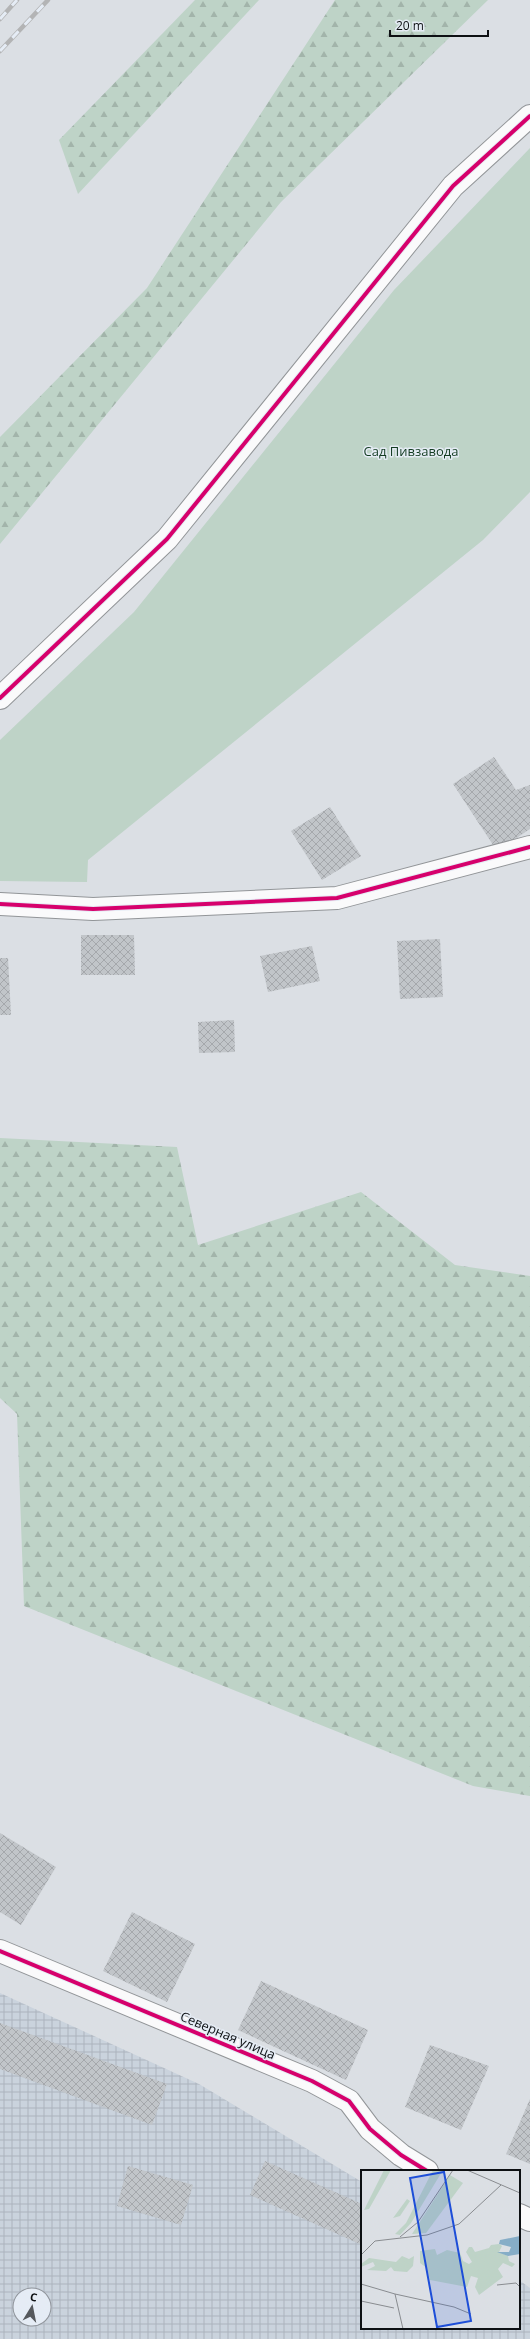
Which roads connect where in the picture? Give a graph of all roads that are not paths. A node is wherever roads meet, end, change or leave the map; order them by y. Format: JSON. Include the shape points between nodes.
{"nodes":[{"id":1,"x":530,"y":116,"type":"edge"},
{"id":2,"x":0,"y":698,"type":"edge"},
{"id":3,"x":530,"y":847,"type":"edge"},
{"id":4,"x":0,"y":904,"type":"edge"},
{"id":5,"x":0,"y":1950,"type":"edge"},
{"id":6,"x":425,"y":2170,"type":"edge"},
{"id":7,"x":520,"y":2215,"type":"edge"},
{"id":8,"x":530,"y":2220,"type":"edge"}],
"edges":[{"from":1,"to":2,"type":"street","via":[[453,186],[167,539]]},
{"from":3,"to":4,"type":"street","via":[[337,898],[93,908]]},
{"from":5,"to":6,"type":"street","name":"Северная улица","via":[[312,2081],[349,2101],[370,2129],[400,2155]]},
{"from":7,"to":8,"type":"street"}]}
